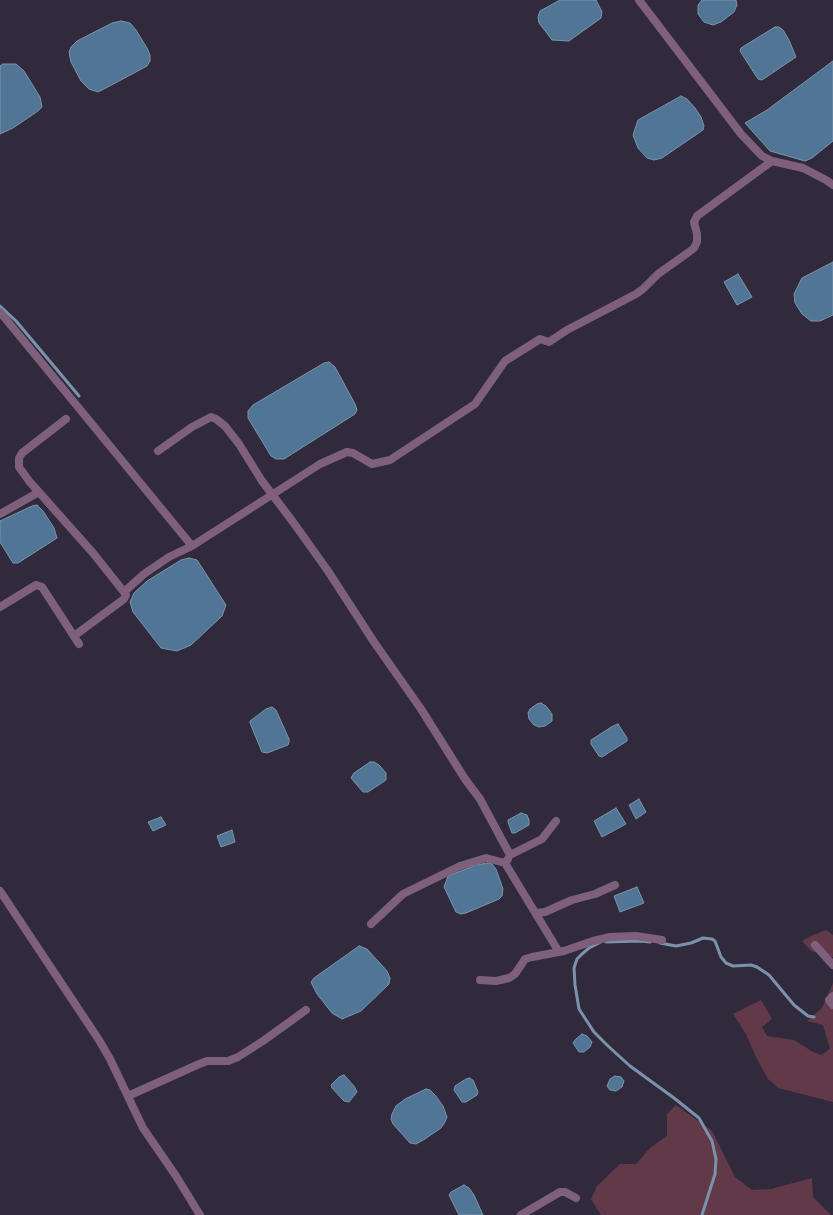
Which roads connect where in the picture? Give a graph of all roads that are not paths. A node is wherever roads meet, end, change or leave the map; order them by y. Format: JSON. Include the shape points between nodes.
{"nodes":[{"id":1,"x":639,"y":0,"type":"edge"},
{"id":2,"x":772,"y":161,"type":"junction"},
{"id":3,"x":833,"y":185,"type":"edge"},
{"id":4,"x":0,"y":312,"type":"edge"},
{"id":5,"x":66,"y":419,"type":"dead end"},
{"id":6,"x":158,"y":451,"type":"dead end"},
{"id":7,"x":39,"y":492,"type":"junction"},
{"id":8,"x":272,"y":495,"type":"junction"},
{"id":9,"x":0,"y":514,"type":"edge"},
{"id":10,"x":192,"y":546,"type":"junction"},
{"id":11,"x":124,"y":592,"type":"junction"},
{"id":12,"x":0,"y":607,"type":"edge"},
{"id":13,"x":74,"y":636,"type":"junction"},
{"id":14,"x":79,"y":644,"type":"dead end"},
{"id":15,"x":556,"y":821,"type":"dead end"},
{"id":16,"x":510,"y":855,"type":"junction"},
{"id":17,"x":505,"y":863,"type":"junction"},
{"id":18,"x":615,"y":885,"type":"dead end"},
{"id":19,"x":0,"y":891,"type":"edge"},
{"id":20,"x":536,"y":913,"type":"junction"},
{"id":21,"x":371,"y":924,"type":"dead end"},
{"id":22,"x":662,"y":940,"type":"dead end"},
{"id":23,"x":815,"y":945,"type":"dead end"},
{"id":24,"x":559,"y":952,"type":"junction"},
{"id":25,"x":833,"y":964,"type":"edge"},
{"id":26,"x":480,"y":980,"type":"dead end"},
{"id":27,"x":833,"y":996,"type":"edge"},
{"id":28,"x":833,"y":1005,"type":"edge"},
{"id":29,"x":306,"y":1010,"type":"dead end"},
{"id":30,"x":128,"y":1096,"type":"junction"},
{"id":31,"x":576,"y":1198,"type":"dead end"},
{"id":32,"x":200,"y":1215,"type":"edge"},
{"id":33,"x":521,"y":1215,"type":"edge"}],
"edges":[{"from":1,"to":2,"type":"street","via":[[741,134],[762,156]]},
{"from":2,"to":3,"type":"street","via":[[803,168]]},
{"from":2,"to":8,"type":"street","via":[[697,216],[694,222],[697,234],[694,248],[658,274],[643,289],[549,342],[540,339],[505,361],[476,404],[425,439],[390,460],[372,464],[353,453],[338,455]]},
{"from":4,"to":10,"type":"street"},
{"from":5,"to":7,"type":"street","via":[[19,458],[19,467]]},
{"from":6,"to":8,"type":"street","via":[[211,417],[224,426],[239,444]]},
{"from":7,"to":9,"type":"street"},
{"from":7,"to":11,"type":"street"},
{"from":8,"to":10,"type":"street"},
{"from":8,"to":16,"type":"street","via":[[421,709],[480,799]]},
{"from":10,"to":11,"type":"street","via":[[144,574]]},
{"from":11,"to":13,"type":"street","via":[[124,599]]},
{"from":12,"to":13,"type":"street","via":[[36,585],[42,587]]},
{"from":13,"to":14,"type":"street"},
{"from":15,"to":16,"type":"street","via":[[542,839]]},
{"from":16,"to":17,"type":"street"},
{"from":17,"to":20,"type":"street"},
{"from":17,"to":21,"type":"street","via":[[486,858],[460,866],[403,894]]},
{"from":18,"to":20,"type":"street"},
{"from":19,"to":30,"type":"street","via":[[99,1040]]},
{"from":20,"to":24,"type":"street"},
{"from":22,"to":24,"type":"street","via":[[636,936],[610,937]]},
{"from":23,"to":25,"type":"street"},
{"from":24,"to":26,"type":"street","via":[[525,959],[515,974],[509,978],[496,981]]},
{"from":27,"to":28,"type":"street","via":[[829,1000]]},
{"from":29,"to":30,"type":"street","via":[[238,1057],[228,1061],[207,1061]]},
{"from":30,"to":32,"type":"street","via":[[143,1128]]},
{"from":31,"to":33,"type":"street","via":[[560,1192]]}]}
